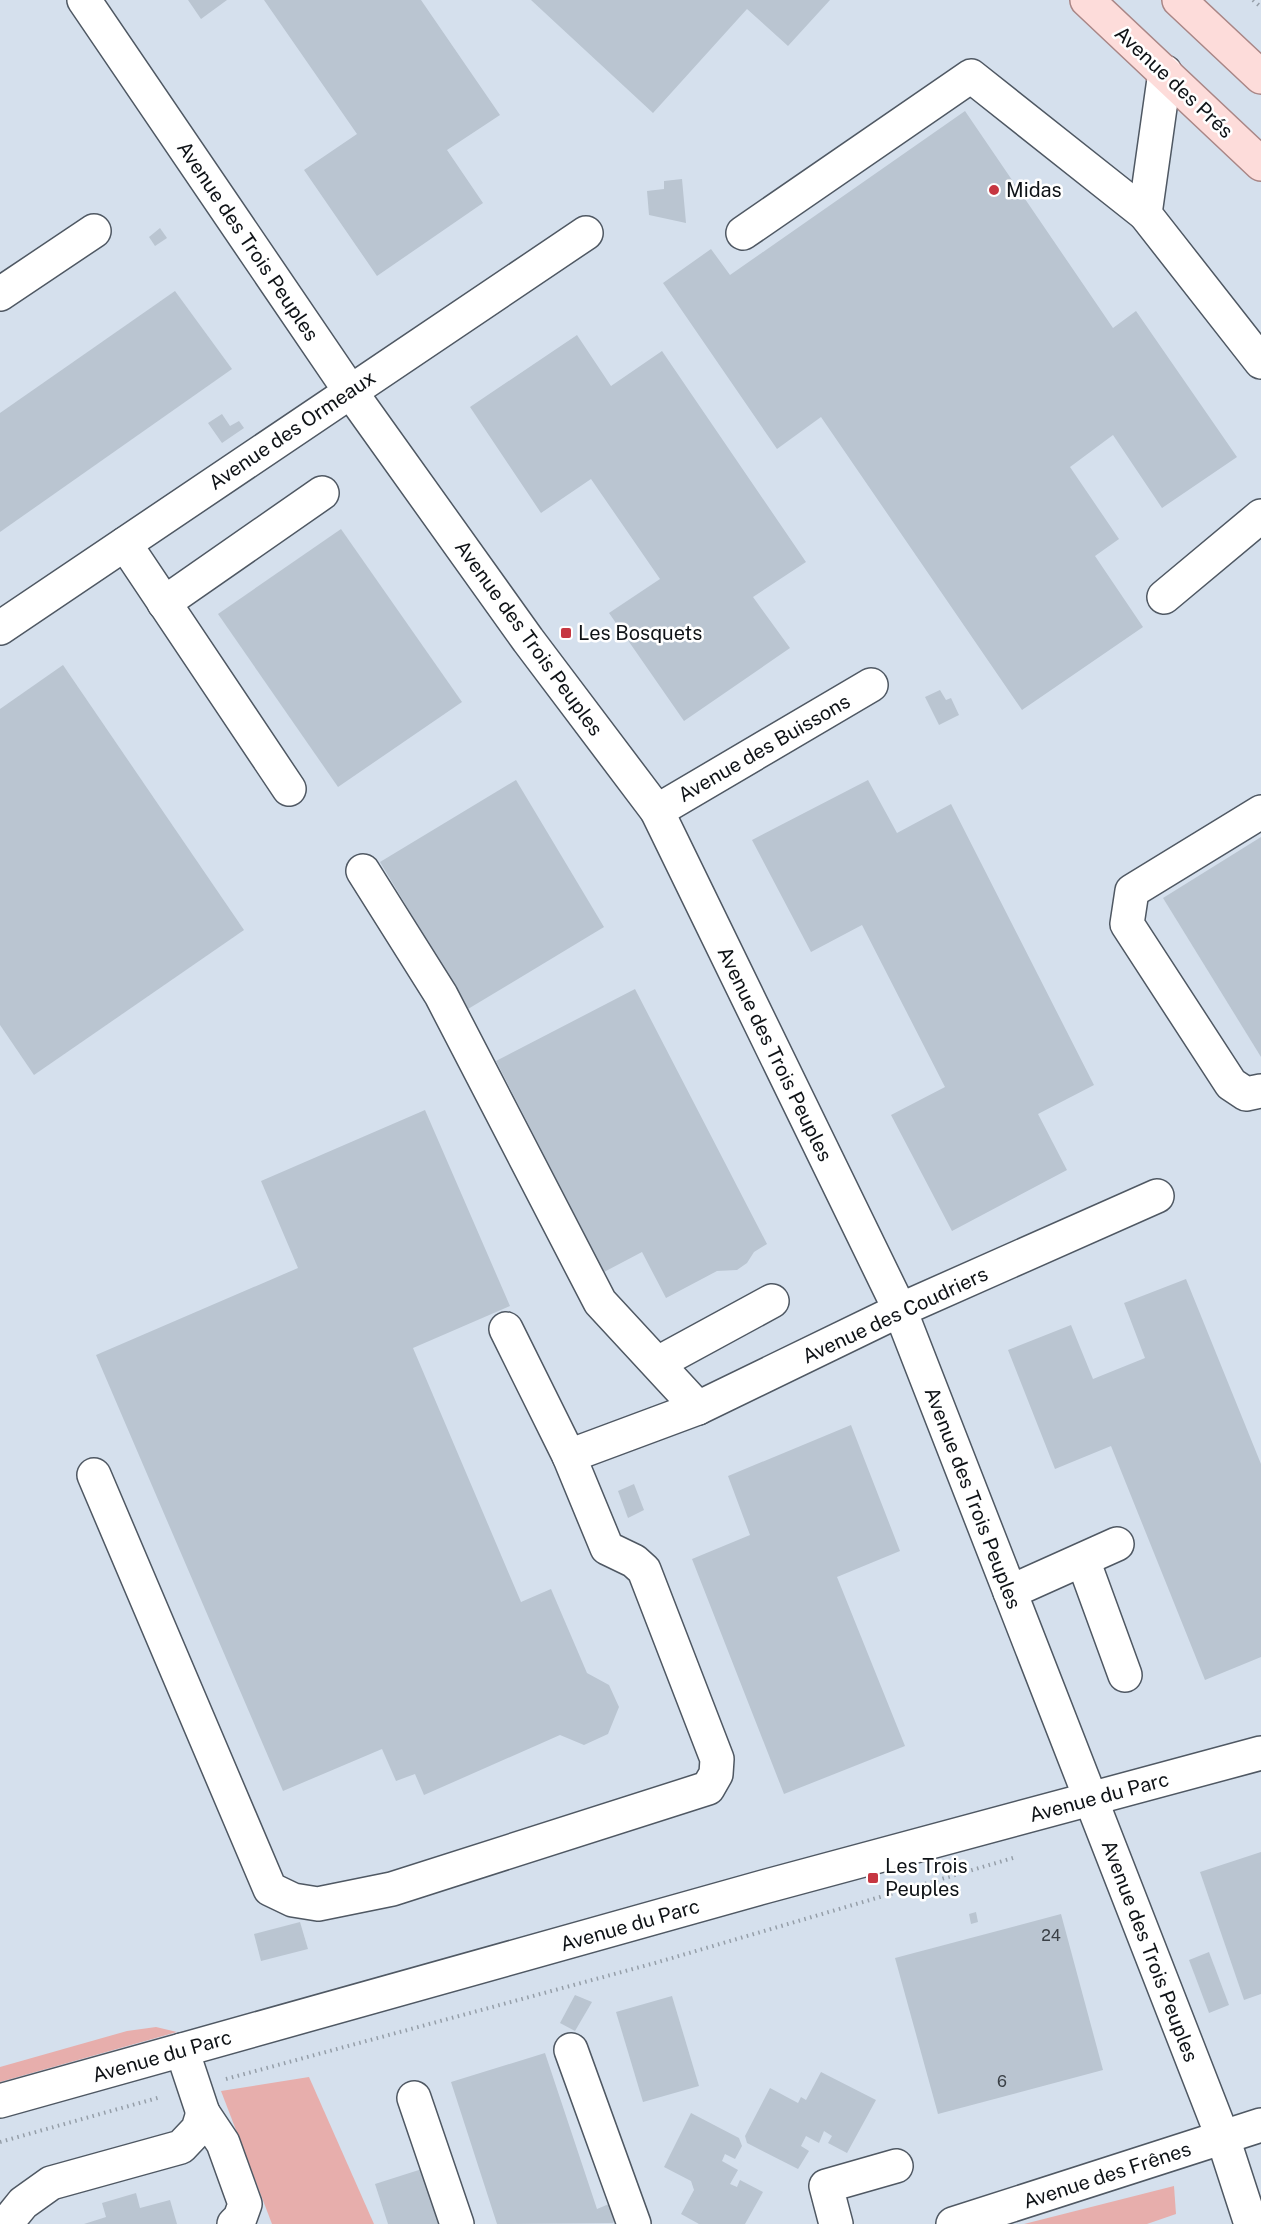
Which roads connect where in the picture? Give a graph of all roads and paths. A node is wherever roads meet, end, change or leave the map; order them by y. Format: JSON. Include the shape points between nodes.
{"nodes":[{"id":1,"x":84,"y":0,"type":"edge"},
{"id":2,"x":1087,"y":0,"type":"edge"},
{"id":3,"x":1179,"y":0,"type":"edge"},
{"id":4,"x":1253,"y":0,"type":"edge"},
{"id":5,"x":1261,"y":7,"type":"edge"},
{"id":6,"x":1165,"y":72,"type":"junction"},
{"id":7,"x":1261,"y":77,"type":"edge"},
{"id":8,"x":1261,"y":164,"type":"edge"},
{"id":9,"x":1145,"y":214,"type":"junction"},
{"id":10,"x":94,"y":231,"type":"dead end"},
{"id":11,"x":586,"y":233,"type":"dead end"},
{"id":12,"x":743,"y":233,"type":"dead end"},
{"id":13,"x":0,"y":294,"type":"edge"},
{"id":14,"x":1261,"y":362,"type":"edge"},
{"id":15,"x":350,"y":391,"type":"junction"},
{"id":16,"x":322,"y":493,"type":"dead end"},
{"id":17,"x":1261,"y":516,"type":"edge"},
{"id":18,"x":125,"y":544,"type":"junction"},
{"id":19,"x":1164,"y":597,"type":"dead end"},
{"id":20,"x":164,"y":603,"type":"junction"},
{"id":21,"x":0,"y":628,"type":"edge"},
{"id":22,"x":871,"y":685,"type":"dead end"},
{"id":23,"x":289,"y":789,"type":"dead end"},
{"id":24,"x":657,"y":811,"type":"junction"},
{"id":25,"x":1261,"y":812,"type":"edge"},
{"id":26,"x":363,"y":871,"type":"dead end"},
{"id":27,"x":1261,"y":1091,"type":"edge"},
{"id":28,"x":1157,"y":1196,"type":"dead end"},
{"id":29,"x":772,"y":1301,"type":"dead end"},
{"id":30,"x":900,"y":1310,"type":"junction"},
{"id":31,"x":506,"y":1329,"type":"dead end"},
{"id":32,"x":658,"y":1363,"type":"junction"},
{"id":33,"x":698,"y":1408,"type":"junction"},
{"id":34,"x":569,"y":1456,"type":"junction"},
{"id":35,"x":94,"y":1475,"type":"dead end"},
{"id":36,"x":1117,"y":1544,"type":"dead end"},
{"id":37,"x":1083,"y":1560,"type":"junction"},
{"id":38,"x":1010,"y":1592,"type":"junction"},
{"id":39,"x":1125,"y":1675,"type":"dead end"},
{"id":40,"x":1261,"y":1753,"type":"edge"},
{"id":41,"x":1091,"y":1800,"type":"junction"},
{"id":42,"x":1024,"y":1855,"type":"dead end"},
{"id":43,"x":182,"y":2050,"type":"junction"},
{"id":44,"x":571,"y":2050,"type":"dead end"},
{"id":45,"x":414,"y":2098,"type":"dead end"},
{"id":46,"x":199,"y":2100,"type":"junction"},
{"id":47,"x":0,"y":2101,"type":"edge"},
{"id":48,"x":1261,"y":2125,"type":"edge"},
{"id":49,"x":1223,"y":2138,"type":"junction"},
{"id":50,"x":0,"y":2142,"type":"edge"},
{"id":51,"x":896,"y":2166,"type":"dead end"},
{"id":52,"x":239,"y":2222,"type":"edge"},
{"id":53,"x":6,"y":2224,"type":"edge"},
{"id":54,"x":457,"y":2224,"type":"edge"},
{"id":55,"x":634,"y":2224,"type":"edge"},
{"id":56,"x":836,"y":2224,"type":"edge"},
{"id":57,"x":953,"y":2224,"type":"edge"},
{"id":58,"x":1251,"y":2224,"type":"edge"}],
"edges":[{"from":1,"to":15,"type":"street","name":"Avenue des Trois Peuples"},
{"from":2,"to":6,"type":"main road","name":"Avenue des Prés"},
{"from":3,"to":7,"type":"main road"},
{"from":4,"to":5,"type":"path"},
{"from":6,"to":8,"type":"main road","name":"Avenue des Prés"},
{"from":6,"to":9,"type":"street"},
{"from":9,"to":12,"type":"street","via":[[971,75]]},
{"from":9,"to":14,"type":"street"},
{"from":10,"to":13,"type":"street"},
{"from":11,"to":15,"type":"street","name":"Avenue des Ormeaux"},
{"from":15,"to":18,"type":"street","name":"Avenue des Ormeaux"},
{"from":15,"to":24,"type":"street","name":"Avenue des Trois Peuples","via":[[528,640]]},
{"from":16,"to":20,"type":"street"},
{"from":17,"to":19,"type":"street"},
{"from":18,"to":20,"type":"street"},
{"from":18,"to":21,"type":"street","name":"Avenue des Ormeaux"},
{"from":20,"to":23,"type":"street"},
{"from":22,"to":24,"type":"street","name":"Avenue des Buissons"},
{"from":24,"to":30,"type":"street","name":"Avenue des Trois Peuples"},
{"from":25,"to":27,"type":"street","via":[[1132,891],[1127,924],[1231,1084],[1246,1094]]},
{"from":26,"to":32,"type":"street","via":[[441,995],[600,1302]]},
{"from":28,"to":30,"type":"street","name":"Avenue des Coudriers"},
{"from":29,"to":32,"type":"street"},
{"from":30,"to":33,"type":"street","name":"Avenue des Coudriers"},
{"from":30,"to":38,"type":"street","name":"Avenue des Trois Peuples"},
{"from":31,"to":34,"type":"street"},
{"from":32,"to":33,"type":"street"},
{"from":33,"to":34,"type":"street","name":"Avenue des Coudriers"},
{"from":34,"to":35,"type":"street","via":[[607,1548],[644,1570],[717,1759],[716,1774],[708,1788],[696,1793],[392,1888],[318,1904],[293,1900],[270,1889]]},
{"from":36,"to":37,"type":"street"},
{"from":37,"to":38,"type":"street"},
{"from":37,"to":39,"type":"street"},
{"from":38,"to":41,"type":"street","name":"Avenue des Trois Peuples"},
{"from":40,"to":41,"type":"street","name":"Avenue du Parc"},
{"from":41,"to":43,"type":"street","name":"Avenue du Parc"},
{"from":41,"to":49,"type":"street","name":"Avenue des Trois Peuples"},
{"from":42,"to":46,"type":"path"},
{"from":43,"to":46,"type":"street"},
{"from":43,"to":47,"type":"street","name":"Avenue du Parc"},
{"from":44,"to":55,"type":"street"},
{"from":45,"to":54,"type":"street"},
{"from":46,"to":50,"type":"path"},
{"from":46,"to":52,"type":"street","via":[[223,2143],[244,2204]]},
{"from":46,"to":53,"type":"street","via":[[198,2129],[181,2147],[51,2183],[23,2203]]},
{"from":48,"to":49,"type":"street","name":"Avenue des Frênes"},
{"from":49,"to":57,"type":"street","name":"Avenue des Frênes"},
{"from":49,"to":58,"type":"street","name":"Avenue des Trois Peuples"},
{"from":51,"to":56,"type":"street","via":[[826,2186]]}]}
